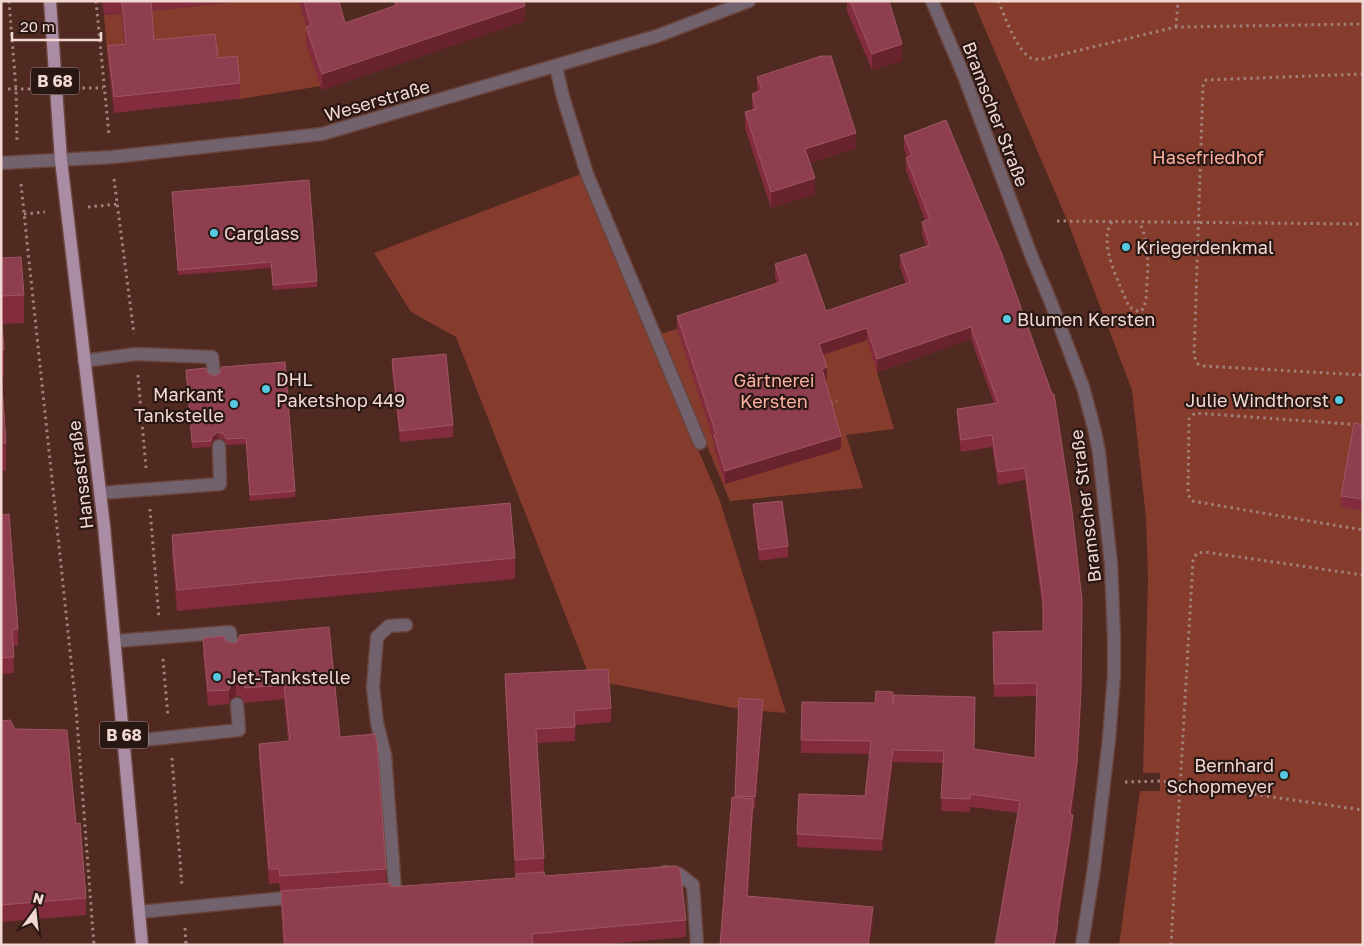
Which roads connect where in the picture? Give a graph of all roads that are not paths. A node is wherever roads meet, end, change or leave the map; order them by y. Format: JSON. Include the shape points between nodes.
{"nodes":[{"id":1,"x":50,"y":1,"type":"edge"},
{"id":2,"x":749,"y":1,"type":"edge"},
{"id":3,"x":932,"y":1,"type":"edge"},
{"id":4,"x":556,"y":67,"type":"junction"},
{"id":5,"x":61,"y":160,"type":"junction"},
{"id":6,"x":1,"y":163,"type":"edge"},
{"id":7,"x":84,"y":361,"type":"junction"},
{"id":8,"x":214,"y":374,"type":"edge"},
{"id":9,"x":700,"y":443,"type":"dead end"},
{"id":10,"x":219,"y":446,"type":"dead end"},
{"id":11,"x":100,"y":493,"type":"junction"},
{"id":12,"x":406,"y":624,"type":"dead end"},
{"id":13,"x":116,"y":641,"type":"junction"},
{"id":14,"x":232,"y":650,"type":"edge"},
{"id":15,"x":237,"y":704,"type":"dead end"},
{"id":16,"x":124,"y":742,"type":"junction"},
{"id":17,"x":650,"y":872,"type":"edge"},
{"id":18,"x":395,"y":890,"type":"edge"},
{"id":19,"x":311,"y":896,"type":"edge"},
{"id":20,"x":139,"y":912,"type":"junction"},
{"id":21,"x":142,"y":945,"type":"edge"},
{"id":22,"x":697,"y":945,"type":"edge"},
{"id":23,"x":1082,"y":945,"type":"edge"}],
"edges":[{"from":1,"to":5,"type":"main road","name":"Hansastraße","number":"B 68"},
{"from":2,"to":4,"type":"street","name":"Weserstraße","via":[[657,36]]},
{"from":3,"to":23,"type":"street","name":"Bramscher Straße","via":[[1053,308],[1082,388],[1099,453],[1111,564],[1112,707]]},
{"from":4,"to":5,"type":"street","name":"Weserstraße","via":[[322,134]]},
{"from":4,"to":9,"type":"street","via":[[588,174]]},
{"from":5,"to":6,"type":"street","name":"Weserstraße"},
{"from":5,"to":7,"type":"main road","name":"Hansastraße","number":"B 68"},
{"from":7,"to":8,"type":"street","via":[[136,354],[212,357]]},
{"from":7,"to":11,"type":"main road","name":"Hansastraße","number":"B 68"},
{"from":10,"to":11,"type":"street","via":[[220,484]]},
{"from":11,"to":13,"type":"main road","name":"Hansastraße","number":"B 68"},
{"from":12,"to":18,"type":"street","via":[[389,626],[377,637],[373,687],[385,756]]},
{"from":13,"to":14,"type":"street","via":[[230,632]]},
{"from":13,"to":16,"type":"main road","name":"Hansastraße","number":"B 68"},
{"from":15,"to":16,"type":"street","via":[[239,730]]},
{"from":16,"to":20,"type":"main road","name":"Hansastraße","number":"B 68"},
{"from":17,"to":22,"type":"street","via":[[679,874],[693,885]]},
{"from":19,"to":20,"type":"street"},
{"from":20,"to":21,"type":"main road","name":"Hansastraße","number":"B 68"}]}
